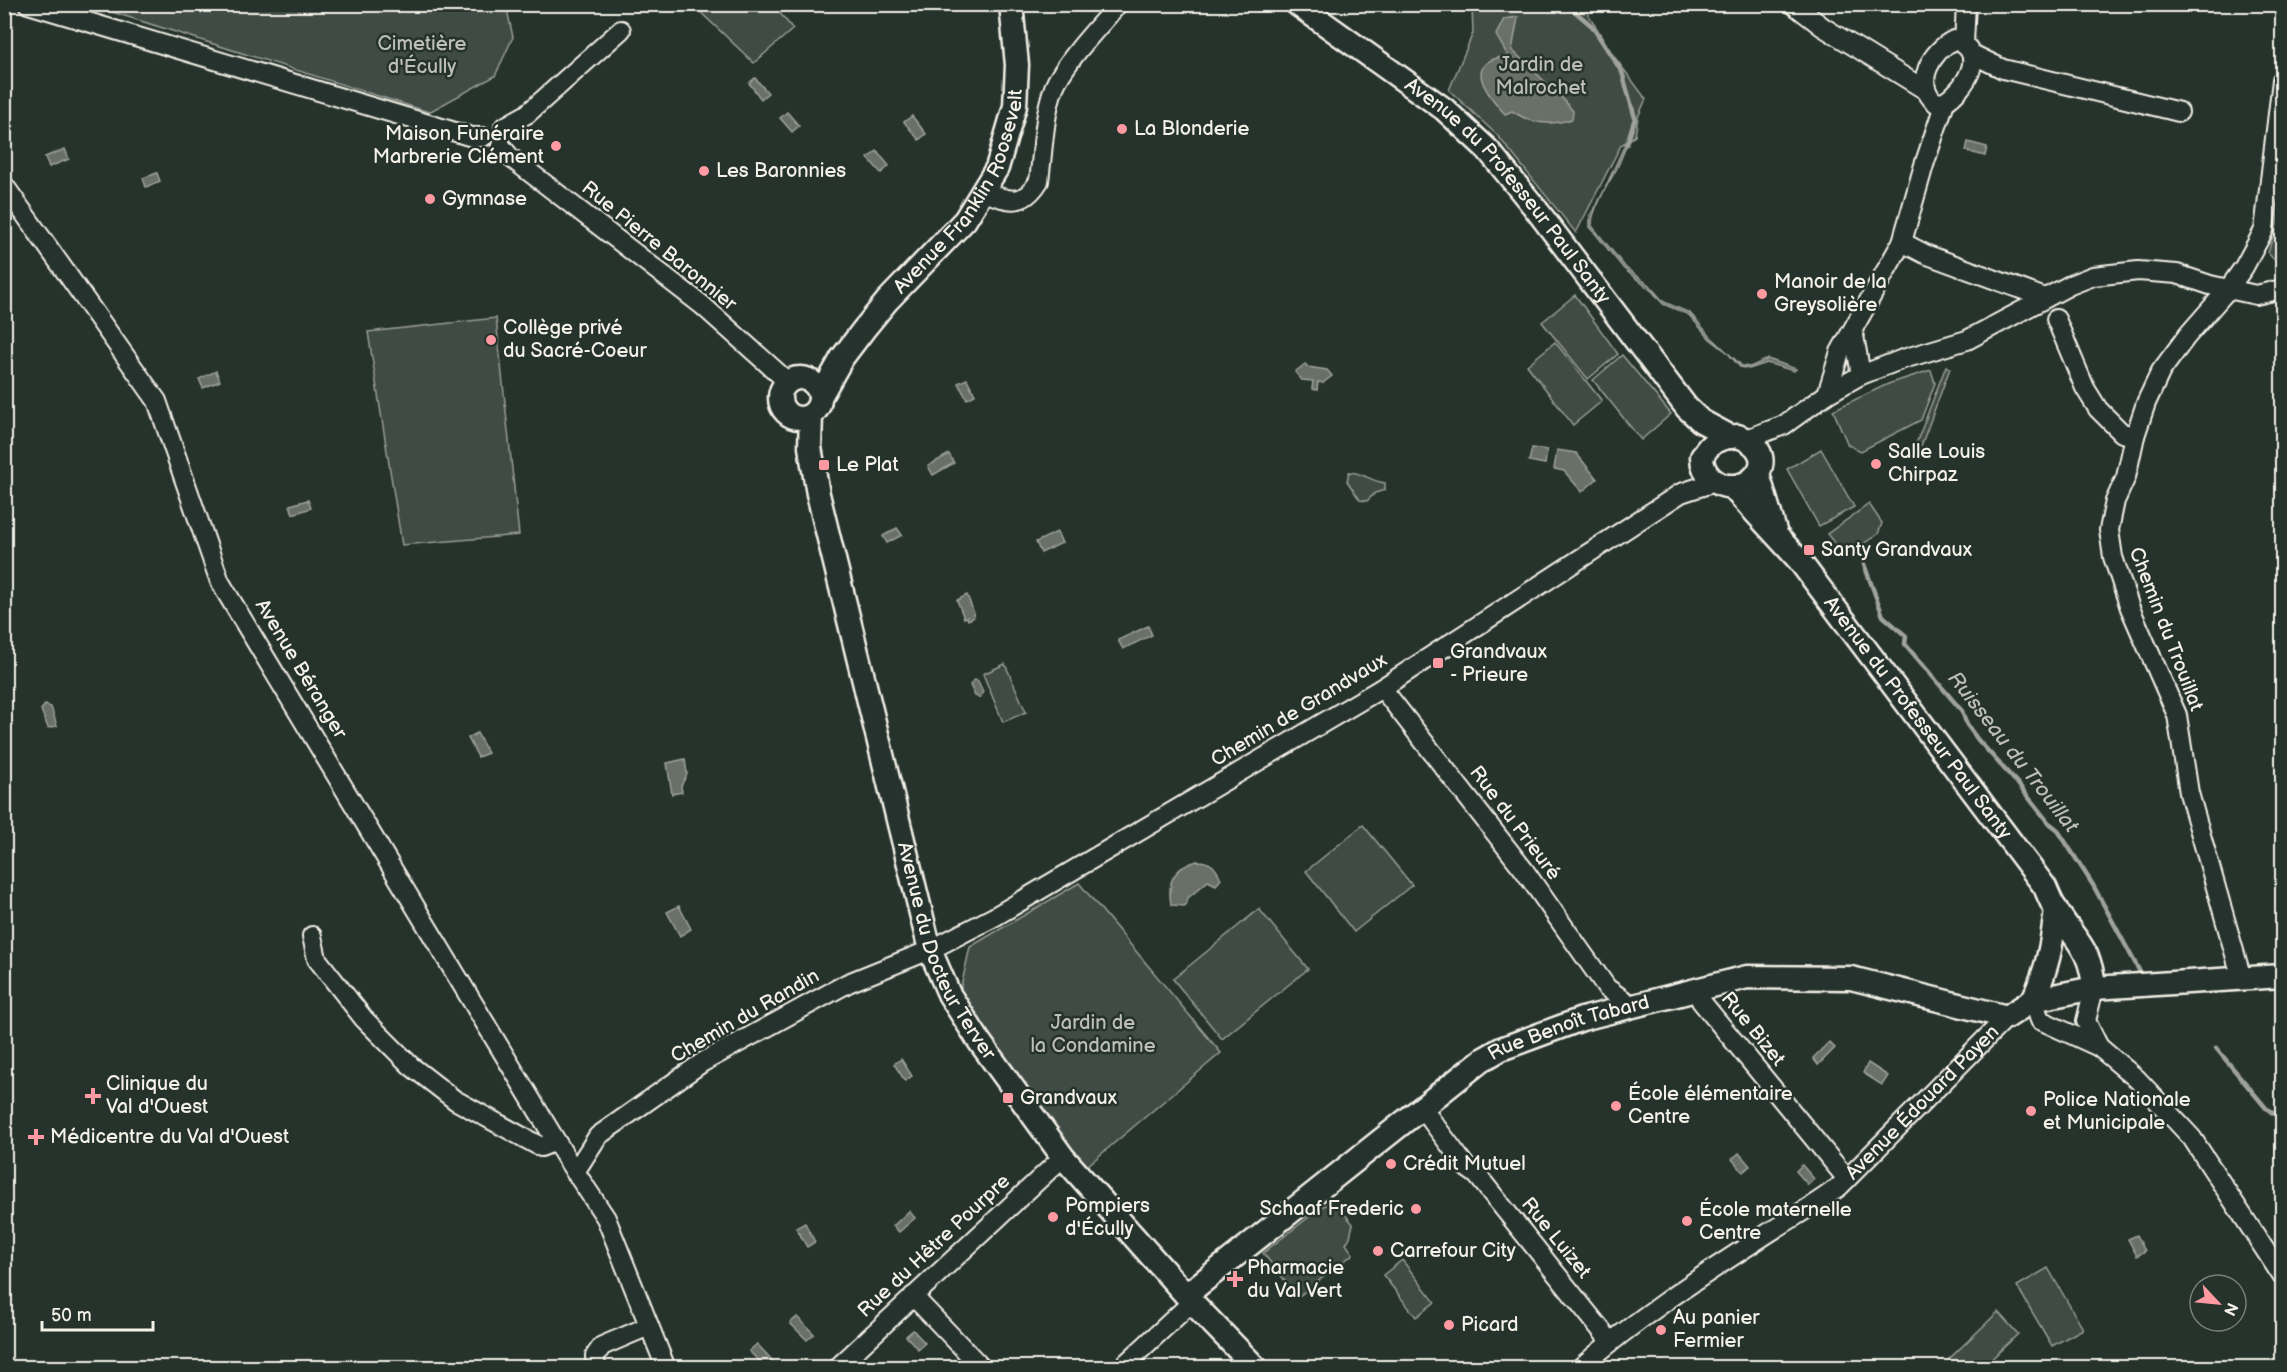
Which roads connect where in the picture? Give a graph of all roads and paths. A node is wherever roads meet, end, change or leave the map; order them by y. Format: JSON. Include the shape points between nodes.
{"nodes":[{"id":1,"x":28,"y":4,"type":"edge"},
{"id":2,"x":1011,"y":4,"type":"edge"},
{"id":3,"x":1118,"y":4,"type":"edge"},
{"id":4,"x":1297,"y":4,"type":"edge"},
{"id":5,"x":1793,"y":4,"type":"edge"},
{"id":6,"x":1966,"y":5,"type":"edge"},
{"id":7,"x":621,"y":30,"type":"dead end"},
{"id":8,"x":1963,"y":46,"type":"junction"},
{"id":9,"x":1881,"y":61,"type":"junction"},
{"id":10,"x":1929,"y":63,"type":"junction"},
{"id":11,"x":2003,"y":69,"type":"junction"},
{"id":12,"x":1969,"y":77,"type":"junction"},
{"id":13,"x":2283,"y":80,"type":"edge"},
{"id":14,"x":1934,"y":97,"type":"junction"},
{"id":15,"x":2179,"y":112,"type":"dead end"},
{"id":16,"x":504,"y":127,"type":"junction"},
{"id":17,"x":483,"y":137,"type":"junction"},
{"id":18,"x":501,"y":146,"type":"junction"},
{"id":19,"x":4,"y":185,"type":"edge"},
{"id":20,"x":984,"y":192,"type":"junction"},
{"id":21,"x":1902,"y":242,"type":"junction"},
{"id":22,"x":2229,"y":288,"type":"junction"},
{"id":23,"x":2283,"y":289,"type":"edge"},
{"id":24,"x":2045,"y":297,"type":"junction"},
{"id":25,"x":2056,"y":319,"type":"dead end"},
{"id":26,"x":1853,"y":330,"type":"junction"},
{"id":27,"x":842,"y":358,"type":"junction"},
{"id":28,"x":1862,"y":375,"type":"junction"},
{"id":29,"x":797,"y":380,"type":"junction"},
{"id":30,"x":1827,"y":394,"type":"junction"},
{"id":31,"x":1686,"y":408,"type":"junction"},
{"id":32,"x":808,"y":409,"type":"junction"},
{"id":33,"x":2135,"y":436,"type":"junction"},
{"id":34,"x":1749,"y":451,"type":"junction"},
{"id":35,"x":1703,"y":457,"type":"junction"},
{"id":36,"x":1723,"y":484,"type":"junction"},
{"id":37,"x":1685,"y":491,"type":"junction"},
{"id":38,"x":1774,"y":531,"type":"junction"},
{"id":39,"x":1382,"y":688,"type":"junction"},
{"id":40,"x":2056,"y":909,"type":"junction"},
{"id":41,"x":312,"y":936,"type":"dead end"},
{"id":42,"x":930,"y":950,"type":"junction"},
{"id":43,"x":2283,"y":976,"type":"edge"},
{"id":44,"x":2242,"y":979,"type":"junction"},
{"id":45,"x":2094,"y":988,"type":"junction"},
{"id":46,"x":1697,"y":989,"type":"junction"},
{"id":47,"x":2034,"y":1000,"type":"junction"},
{"id":48,"x":1621,"y":1009,"type":"junction"},
{"id":49,"x":2007,"y":1017,"type":"junction"},
{"id":50,"x":2099,"y":1047,"type":"junction"},
{"id":51,"x":1422,"y":1108,"type":"junction"},
{"id":52,"x":556,"y":1141,"type":"junction"},
{"id":53,"x":1063,"y":1157,"type":"junction"},
{"id":54,"x":575,"y":1172,"type":"junction"},
{"id":55,"x":1847,"y":1179,"type":"junction"},
{"id":56,"x":2283,"y":1276,"type":"edge"},
{"id":57,"x":1194,"y":1293,"type":"junction"},
{"id":58,"x":913,"y":1296,"type":"junction"},
{"id":59,"x":650,"y":1326,"type":"junction"},
{"id":60,"x":1610,"y":1341,"type":"junction"},
{"id":61,"x":596,"y":1368,"type":"edge"},
{"id":62,"x":666,"y":1368,"type":"edge"},
{"id":63,"x":837,"y":1368,"type":"edge"},
{"id":64,"x":982,"y":1368,"type":"edge"},
{"id":65,"x":1121,"y":1368,"type":"edge"},
{"id":66,"x":1256,"y":1368,"type":"edge"},
{"id":67,"x":1580,"y":1368,"type":"edge"}],
"edges":[{"from":1,"to":17,"type":"street","via":[[461,134]]},
{"from":2,"to":20,"type":"main road","name":"Avenue Franklin Roosevelt","via":[[1017,65],[1015,106],[998,168]]},
{"from":3,"to":20,"type":"street","via":[[1057,82],[1050,103],[1039,181],[1032,192],[1010,201]]},
{"from":4,"to":31,"type":"main road","name":"Avenue du Professeur Paul Santy","via":[[1436,103],[1488,150]]},
{"from":5,"to":9,"type":"street"},
{"from":6,"to":8,"type":"street"},
{"from":7,"to":16,"type":"street","via":[[527,114]]},
{"from":8,"to":10,"type":"street","via":[[1944,44]]},
{"from":8,"to":11,"type":"street"},
{"from":8,"to":12,"type":"street","via":[[1972,66]]},
{"from":9,"to":10,"type":"street","via":[[1907,66]]},
{"from":9,"to":14,"type":"street"},
{"from":10,"to":14,"type":"street","via":[[1925,77]]},
{"from":11,"to":12,"type":"street"},
{"from":11,"to":15,"type":"street"},
{"from":12,"to":14,"type":"street","via":[[1953,97]]},
{"from":13,"to":22,"type":"street","name":"Chemin du Trouillat","via":[[2264,230]]},
{"from":14,"to":21,"type":"street","via":[[1928,154]]},
{"from":16,"to":17,"type":"street","via":[[488,125]]},
{"from":16,"to":18,"type":"street","via":[[507,137]]},
{"from":17,"to":18,"type":"street","via":[[488,145]]},
{"from":18,"to":29,"type":"street","name":"Rue Pierre Baronnier","via":[[510,157]]},
{"from":19,"to":52,"type":"street","name":"Avenue Béranger","via":[[157,401],[220,582]]},
{"from":20,"to":27,"type":"main road","name":"Avenue Franklin Roosevelt","via":[[965,220],[887,301]]},
{"from":21,"to":24,"type":"street"},
{"from":21,"to":26,"type":"street"},
{"from":22,"to":23,"type":"street","via":[[2256,296]]},
{"from":22,"to":24,"type":"street","via":[[2177,274],[2116,272],[2093,276]]},
{"from":22,"to":33,"type":"street","name":"Chemin du Trouillat","via":[[2161,371]]},
{"from":24,"to":28,"type":"street","via":[[1967,340]]},
{"from":25,"to":33,"type":"street","via":[[2098,409],[2121,433]]},
{"from":26,"to":28,"type":"street"},
{"from":26,"to":30,"type":"street","via":[[1840,352]]},
{"from":27,"to":29,"type":"main road","name":"Avenue Franklin Roosevelt"},
{"from":27,"to":32,"type":"main road","name":"Avenue Franklin Roosevelt"},
{"from":28,"to":30,"type":"street"},
{"from":29,"to":32,"type":"main road","via":[[815,385]]},
{"from":29,"to":32,"type":"main road","via":[[783,387],[780,400],[786,413]]},
{"from":30,"to":34,"type":"street"},
{"from":31,"to":34,"type":"main road","name":"Avenue du Professeur Paul Santy"},
{"from":31,"to":35,"type":"main road","name":"Avenue du Professeur Paul Santy"},
{"from":32,"to":42,"type":"main road","name":"Avenue du Docteur Terver","via":[[810,447],[821,506]]},
{"from":33,"to":44,"type":"street","name":"Chemin du Trouillat","via":[[2109,530],[2113,557],[2130,608],[2177,715],[2189,793]]},
{"from":34,"to":35,"type":"main road","via":[[1715,441]]},
{"from":34,"to":36,"type":"main road","via":[[1747,483]]},
{"from":34,"to":38,"type":"main road","name":"Avenue du Professeur Paul Santy"},
{"from":35,"to":36,"type":"main road","via":[[1705,471]]},
{"from":35,"to":37,"type":"street","name":"Chemin de Grandvaux"},
{"from":36,"to":37,"type":"street","name":"Chemin de Grandvaux"},
{"from":36,"to":38,"type":"main road","name":"Avenue du Professeur Paul Santy"},
{"from":37,"to":39,"type":"street","name":"Chemin de Grandvaux"},
{"from":38,"to":40,"type":"main road","name":"Avenue du Professeur Paul Santy","via":[[2045,887]]},
{"from":39,"to":42,"type":"street","name":"Chemin de Grandvaux","via":[[994,918]]},
{"from":39,"to":48,"type":"street","name":"Rue du Prieuré","via":[[1524,870]]},
{"from":40,"to":45,"type":"main road","name":"Avenue du Professeur Paul Santy","via":[[2085,952]]},
{"from":40,"to":47,"type":"main road","via":[[2046,970]]},
{"from":41,"to":52,"type":"street","via":[[317,959],[364,1019],[411,1066],[455,1100],[541,1147]]},
{"from":42,"to":53,"type":"main road","name":"Avenue du Docteur Terver","via":[[949,994]]},
{"from":42,"to":54,"type":"street","name":"Chemin du Randin","via":[[848,983],[703,1062],[598,1137]]},
{"from":43,"to":44,"type":"main road","name":"Avenue Édouard Payen"},
{"from":44,"to":45,"type":"main road","name":"Avenue Édouard Payen"},
{"from":45,"to":47,"type":"main road","name":"Avenue Édouard Payen"},
{"from":45,"to":50,"type":"street","via":[[2086,1021]]},
{"from":46,"to":48,"type":"main road","name":"Rue Benoît Tabard"},
{"from":46,"to":49,"type":"main road","name":"Rue Benoît Tabard","via":[[1748,977],[1851,978]]},
{"from":46,"to":55,"type":"street","name":"Rue Bizet","via":[[1699,998]]},
{"from":47,"to":49,"type":"main road","name":"Avenue Édouard Payen"},
{"from":47,"to":50,"type":"street","via":[[2040,1020]]},
{"from":48,"to":51,"type":"main road","name":"Rue Benoît Tabard","via":[[1501,1049]]},
{"from":49,"to":55,"type":"street","name":"Avenue Édouard Payen"},
{"from":50,"to":56,"type":"street","via":[[2138,1078],[2192,1138]]},
{"from":51,"to":57,"type":"main road","name":"Rue Benoît Tabard"},
{"from":51,"to":60,"type":"street","name":"Rue Luizet"},
{"from":52,"to":54,"type":"street","name":"Avenue Béranger"},
{"from":53,"to":57,"type":"main road","name":"Avenue du Docteur Terver"},
{"from":53,"to":58,"type":"street","name":"Rue du Hêtre Pourpre"},
{"from":54,"to":59,"type":"street","via":[[606,1218]]},
{"from":55,"to":60,"type":"street","name":"Avenue Édouard Payen"},
{"from":57,"to":65,"type":"street"},
{"from":57,"to":66,"type":"main road","name":"Avenue du Docteur Terver"},
{"from":58,"to":63,"type":"street","name":"Rue du Hêtre Pourpre"},
{"from":58,"to":64,"type":"street"},
{"from":59,"to":61,"type":"street","via":[[602,1346],[596,1356]]},
{"from":59,"to":62,"type":"street"},
{"from":60,"to":67,"type":"street","name":"Avenue Édouard Payen"}]}
